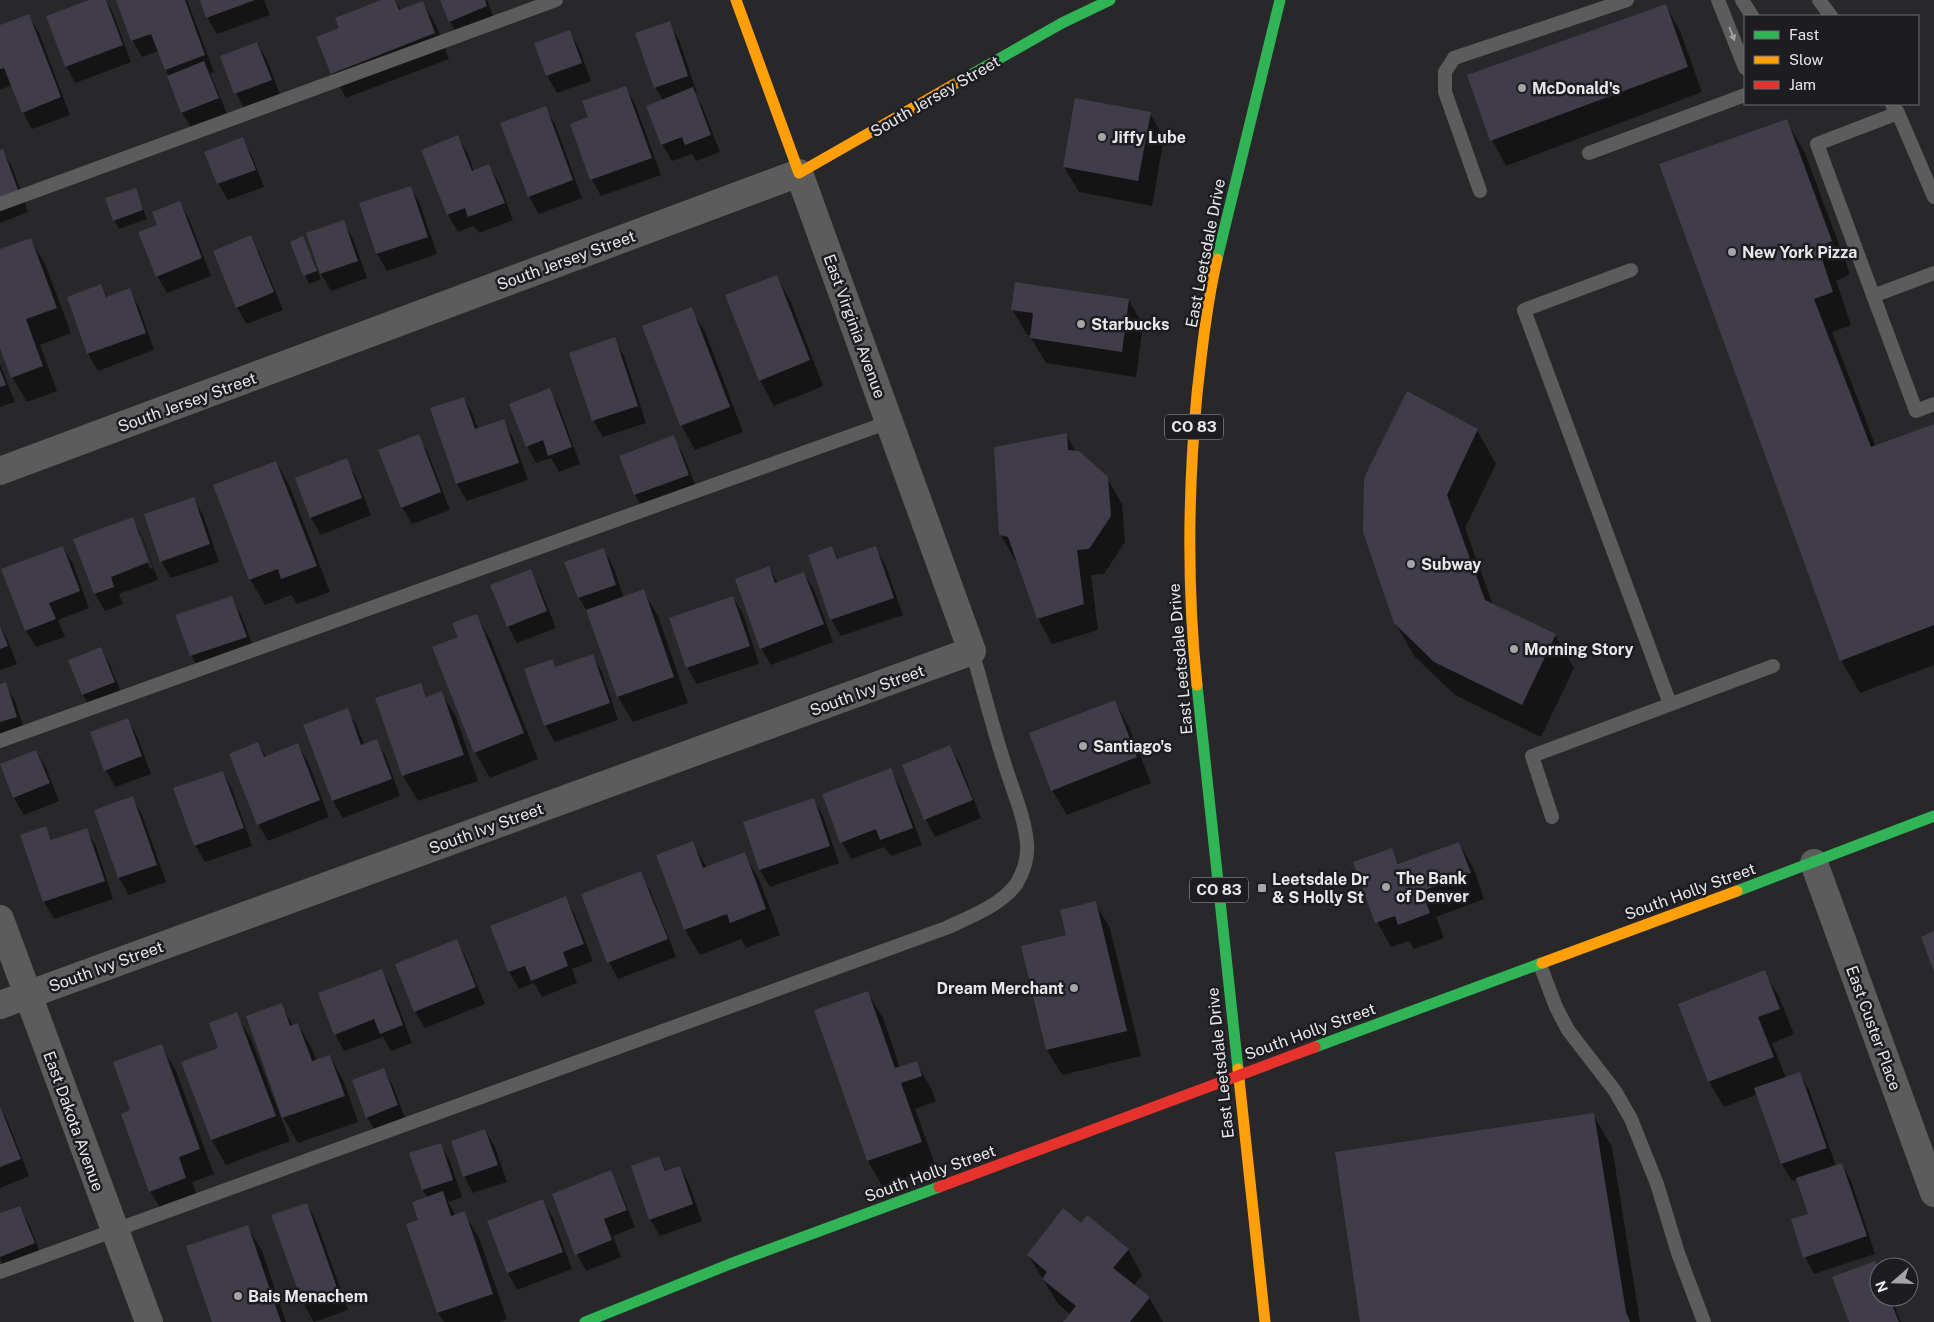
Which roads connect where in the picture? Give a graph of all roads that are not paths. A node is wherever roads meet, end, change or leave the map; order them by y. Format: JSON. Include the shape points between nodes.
{"nodes":[{"id":1,"x":556,"y":0,"type":"edge"},
{"id":2,"x":736,"y":0,"type":"edge"},
{"id":3,"x":1110,"y":0,"type":"edge"},
{"id":4,"x":1280,"y":0,"type":"edge"},
{"id":5,"x":1628,"y":0,"type":"edge"},
{"id":6,"x":1718,"y":0,"type":"edge"},
{"id":7,"x":1742,"y":0,"type":"edge"},
{"id":8,"x":1819,"y":0,"type":"edge"},
{"id":9,"x":1751,"y":15,"type":"edge"},
{"id":10,"x":1830,"y":15,"type":"edge"},
{"id":11,"x":1744,"y":65,"type":"edge"},
{"id":12,"x":1744,"y":95,"type":"edge"},
{"id":13,"x":1895,"y":108,"type":"edge"},
{"id":14,"x":1589,"y":153,"type":"dead end"},
{"id":15,"x":800,"y":173,"type":"junction"},
{"id":16,"x":1480,"y":191,"type":"dead end"},
{"id":17,"x":1934,"y":198,"type":"edge"},
{"id":18,"x":0,"y":204,"type":"edge"},
{"id":19,"x":1631,"y":270,"type":"dead end"},
{"id":20,"x":1934,"y":273,"type":"edge"},
{"id":21,"x":1873,"y":296,"type":"junction"},
{"id":22,"x":1934,"y":404,"type":"edge"},
{"id":23,"x":890,"y":422,"type":"junction"},
{"id":24,"x":0,"y":471,"type":"edge"},
{"id":25,"x":972,"y":651,"type":"junction"},
{"id":26,"x":1773,"y":666,"type":"dead end"},
{"id":27,"x":1670,"y":704,"type":"junction"},
{"id":28,"x":0,"y":741,"type":"edge"},
{"id":29,"x":1934,"y":816,"type":"edge"},
{"id":30,"x":1552,"y":817,"type":"dead end"},
{"id":31,"x":1814,"y":863,"type":"junction"},
{"id":32,"x":0,"y":920,"type":"edge"},
{"id":33,"x":1540,"y":965,"type":"junction"},
{"id":34,"x":28,"y":995,"type":"junction"},
{"id":35,"x":0,"y":1005,"type":"edge"},
{"id":36,"x":1238,"y":1074,"type":"junction"},
{"id":37,"x":1934,"y":1193,"type":"edge"},
{"id":38,"x":115,"y":1230,"type":"junction"},
{"id":39,"x":0,"y":1272,"type":"edge"},
{"id":40,"x":149,"y":1322,"type":"edge"},
{"id":41,"x":585,"y":1322,"type":"edge"},
{"id":42,"x":1265,"y":1322,"type":"edge"},
{"id":43,"x":1704,"y":1322,"type":"edge"}],
"edges":[{"from":1,"to":18,"type":"lane"},
{"from":2,"to":15,"type":"main road","name":"East Virginia Avenue"},
{"from":3,"to":15,"type":"main road","name":"South Jersey Street","via":[[1062,23]]},
{"from":4,"to":36,"type":"main road","name":"East Leetsdale Drive","number":"CO 83","via":[[1214,274],[1200,372],[1189,506],[1194,658]]},
{"from":5,"to":16,"type":"lane","via":[[1454,58],[1445,72],[1445,92]]},
{"from":6,"to":11,"type":"lane","one_way":true},
{"from":7,"to":9,"type":"lane"},
{"from":8,"to":10,"type":"lane"},
{"from":12,"to":14,"type":"lane"},
{"from":13,"to":17,"type":"lane"},
{"from":13,"to":21,"type":"lane","via":[[1816,144]]},
{"from":15,"to":23,"type":"street","name":"East Virginia Avenue"},
{"from":15,"to":24,"type":"street","name":"South Jersey Street"},
{"from":19,"to":27,"type":"lane","via":[[1524,310]]},
{"from":20,"to":21,"type":"lane"},
{"from":21,"to":22,"type":"lane","via":[[1916,411]]},
{"from":23,"to":25,"type":"street","name":"East Virginia Avenue"},
{"from":23,"to":28,"type":"lane"},
{"from":25,"to":34,"type":"street","name":"South Ivy Street"},
{"from":25,"to":38,"type":"lane","via":[[1022,814],[1027,844],[1025,866],[1016,884],[989,906],[946,928]]},
{"from":26,"to":27,"type":"lane"},
{"from":27,"to":30,"type":"lane","via":[[1532,756]]},
{"from":29,"to":31,"type":"main road","name":"South Holly Street"},
{"from":31,"to":33,"type":"main road","name":"South Holly Street"},
{"from":31,"to":37,"type":"street","name":"East Custer Place"},
{"from":32,"to":34,"type":"street","name":"East Dakota Avenue"},
{"from":33,"to":36,"type":"main road","name":"South Holly Street"},
{"from":33,"to":43,"type":"lane","via":[[1568,1030],[1615,1091],[1631,1119]]},
{"from":34,"to":35,"type":"street","name":"South Ivy Street"},
{"from":34,"to":38,"type":"street","name":"East Dakota Avenue"},
{"from":36,"to":41,"type":"main road","name":"South Holly Street","via":[[730,1264]]},
{"from":36,"to":42,"type":"main road","name":"East Leetsdale Drive","number":"CO 83"},
{"from":38,"to":39,"type":"lane"},
{"from":38,"to":40,"type":"street","name":"East Dakota Avenue"}]}
